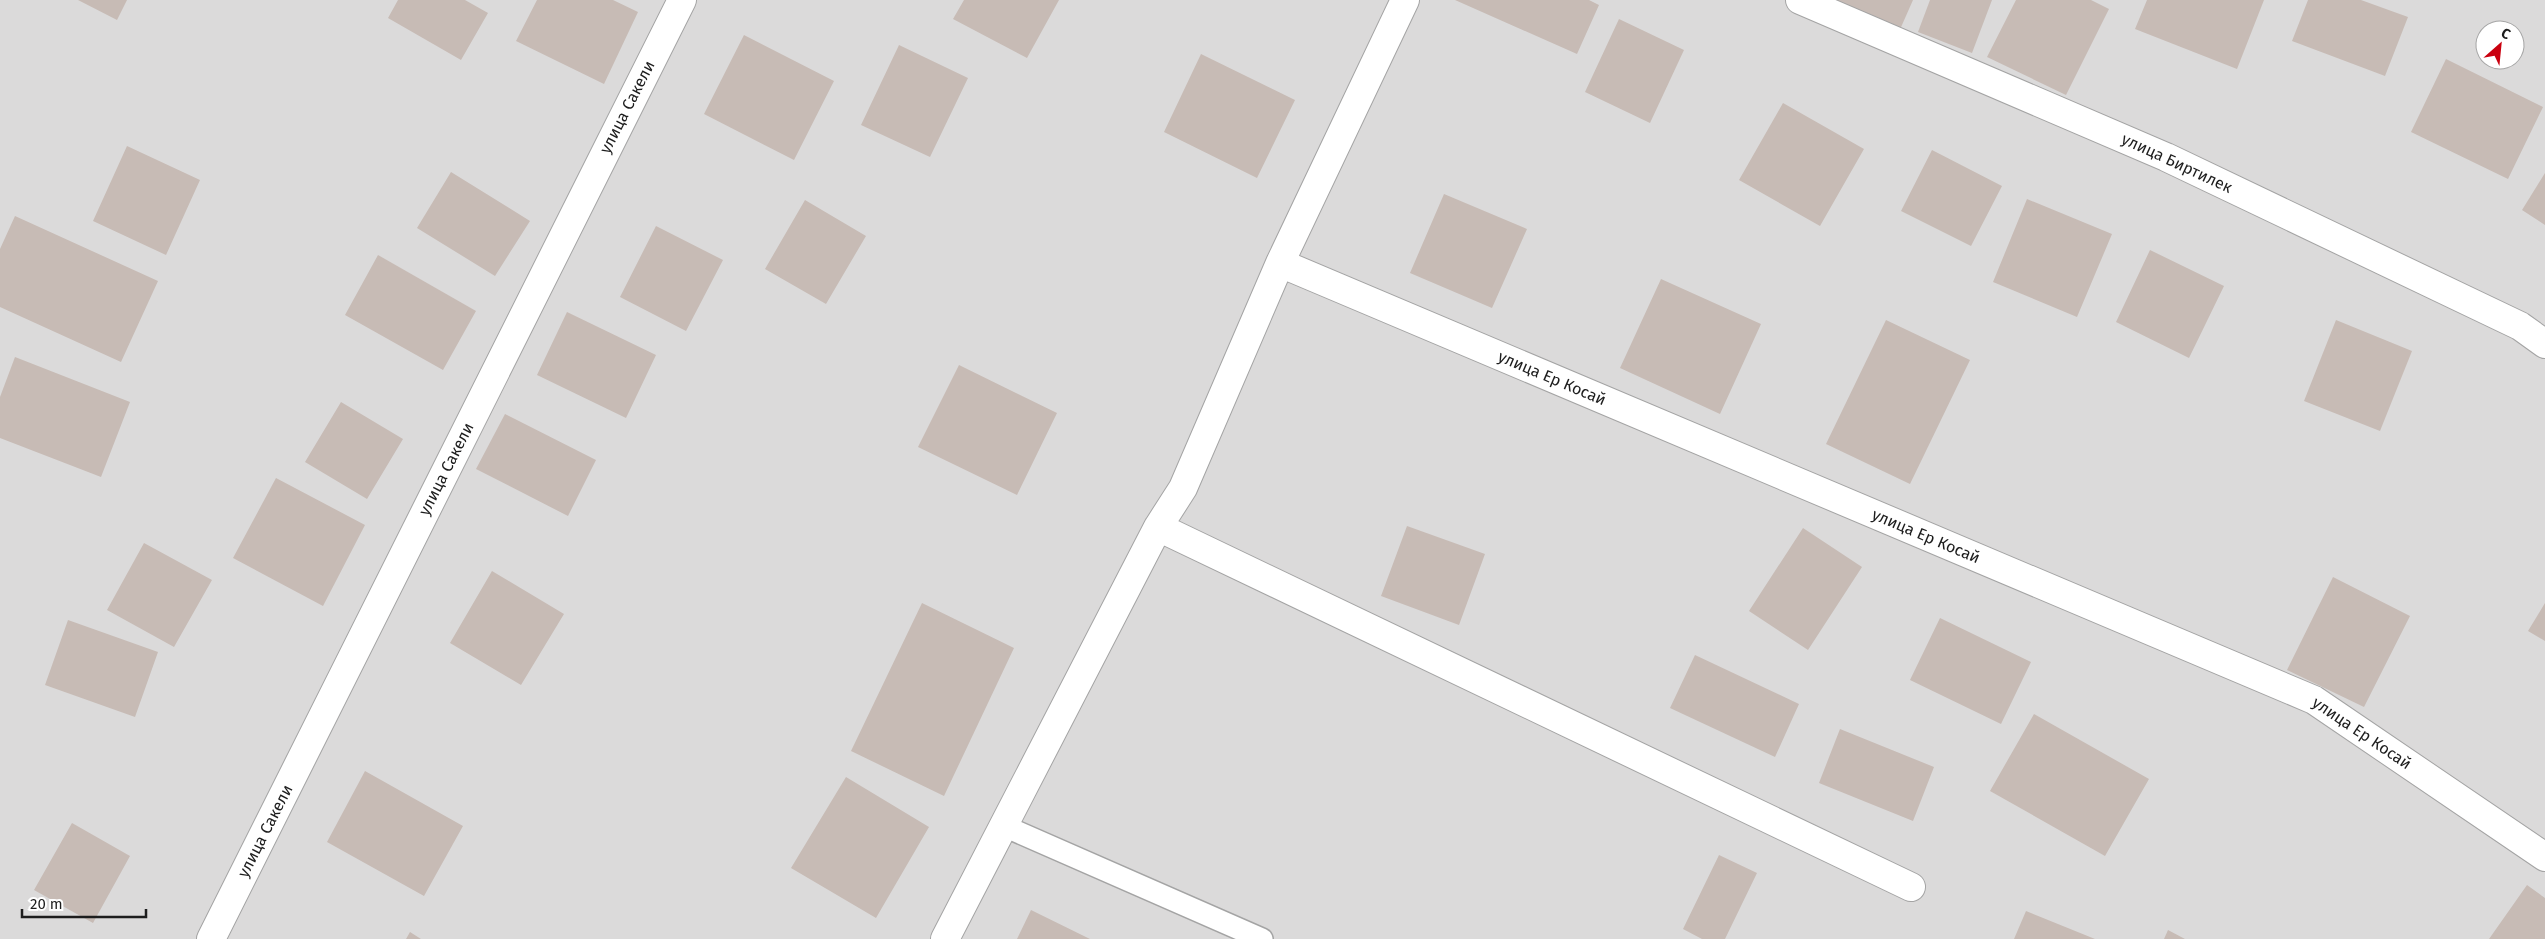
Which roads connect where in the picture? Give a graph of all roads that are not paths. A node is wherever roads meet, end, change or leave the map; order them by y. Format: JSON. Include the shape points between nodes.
{"nodes":[{"id":1,"x":682,"y":0,"type":"edge"},
{"id":2,"x":1405,"y":0,"type":"edge"},
{"id":3,"x":1800,"y":0,"type":"edge"},
{"id":4,"x":1280,"y":263,"type":"junction"},
{"id":5,"x":2545,"y":344,"type":"edge"},
{"id":6,"x":1158,"y":527,"type":"junction"},
{"id":7,"x":1004,"y":826,"type":"junction"},
{"id":8,"x":2545,"y":857,"type":"edge"},
{"id":9,"x":1911,"y":886,"type":"dead end"},
{"id":10,"x":211,"y":939,"type":"edge"},
{"id":11,"x":945,"y":939,"type":"edge"},
{"id":12,"x":1262,"y":939,"type":"edge"}],
"edges":[{"from":1,"to":10,"type":"street","name":"улица Сакели"},
{"from":2,"to":4,"type":"street"},
{"from":3,"to":5,"type":"street","name":"улица Биртилек","via":[[2166,156],[2520,326]]},
{"from":4,"to":6,"type":"street","via":[[1182,488]]},
{"from":4,"to":8,"type":"street","name":"улица Ер Косай","via":[[2314,700]]},
{"from":6,"to":7,"type":"street"},
{"from":6,"to":9,"type":"street"},
{"from":7,"to":11,"type":"street"},
{"from":7,"to":12,"type":"lane"}]}
